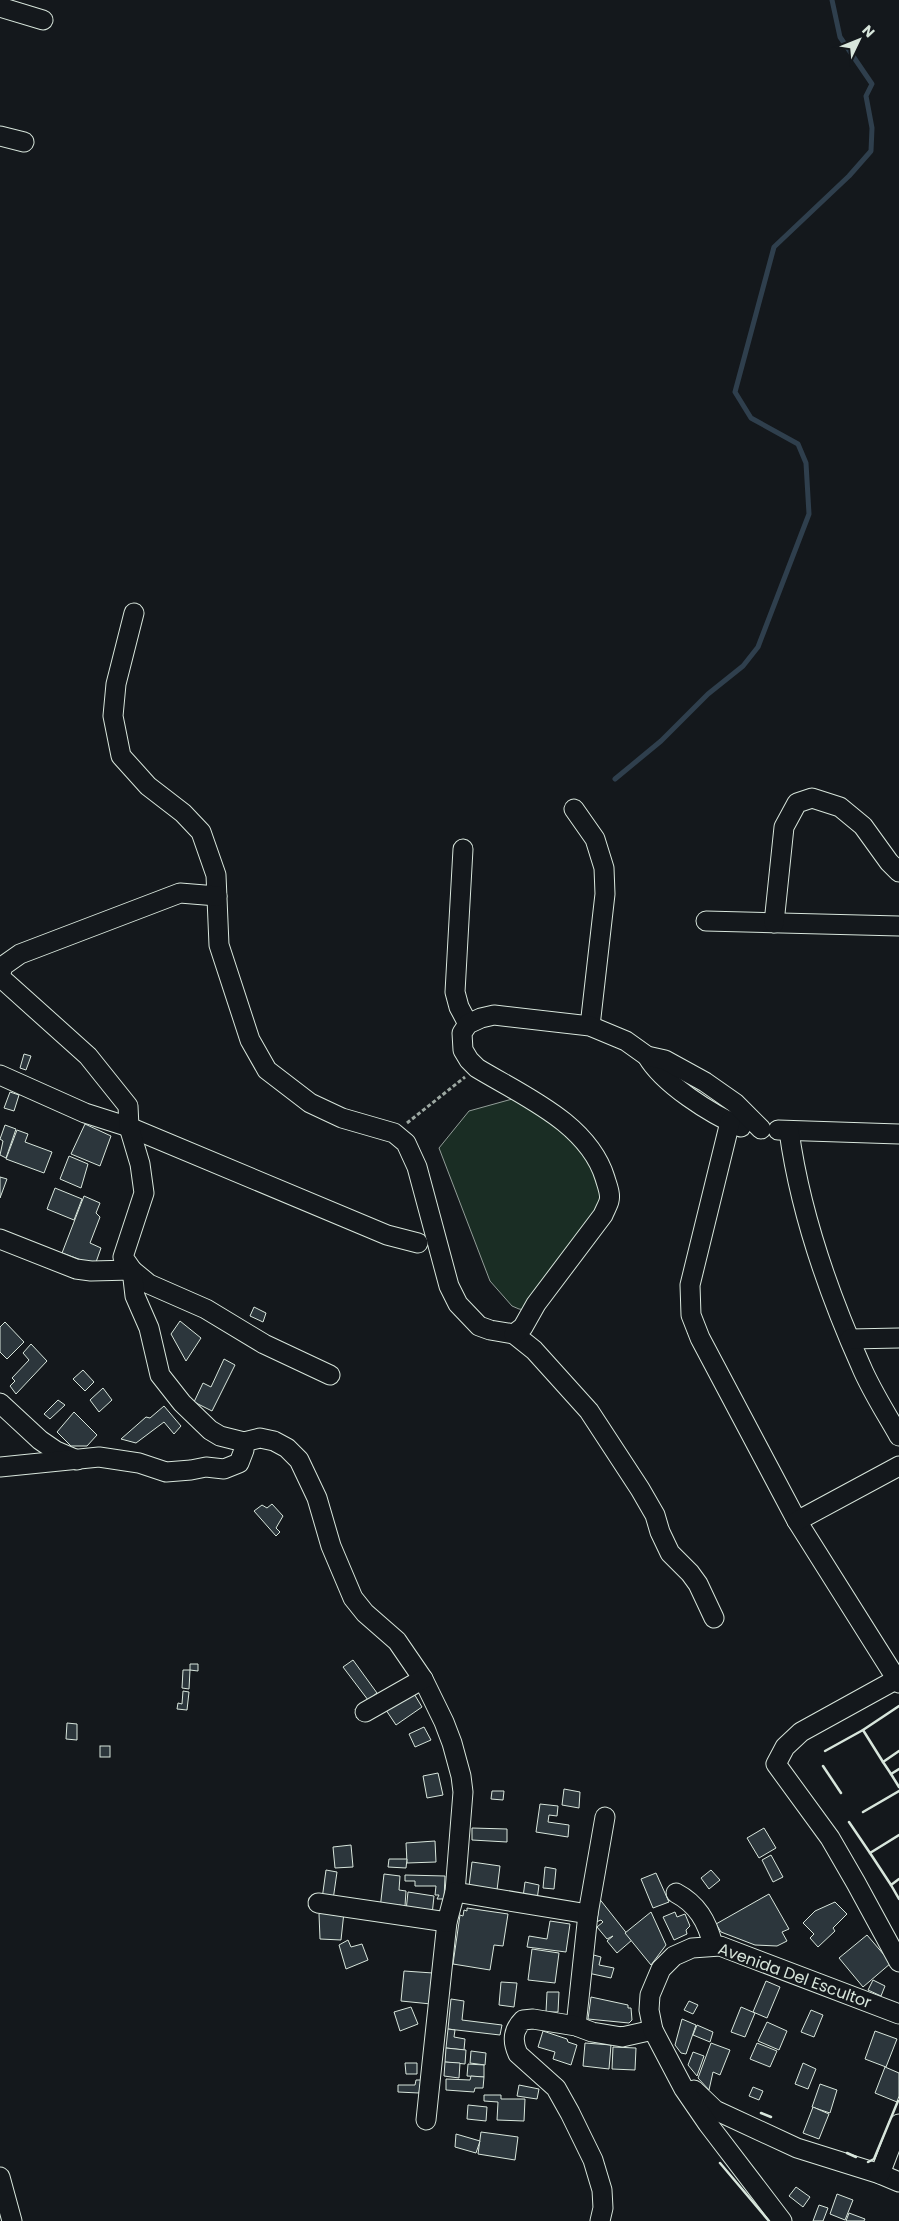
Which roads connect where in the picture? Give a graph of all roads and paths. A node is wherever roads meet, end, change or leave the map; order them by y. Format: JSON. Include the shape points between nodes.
{"nodes":[{"id":1,"x":0,"y":7,"type":"edge"},
{"id":2,"x":43,"y":20,"type":"dead end"},
{"id":3,"x":0,"y":136,"type":"edge"},
{"id":4,"x":24,"y":142,"type":"dead end"},
{"id":5,"x":134,"y":613,"type":"dead end"},
{"id":6,"x":574,"y":809,"type":"dead end"},
{"id":7,"x":463,"y":849,"type":"dead end"},
{"id":8,"x":899,"y":872,"type":"edge"},
{"id":9,"x":217,"y":896,"type":"junction"},
{"id":10,"x":706,"y":921,"type":"dead end"},
{"id":11,"x":774,"y":923,"type":"junction"},
{"id":12,"x":899,"y":926,"type":"edge"},
{"id":13,"x":468,"y":1024,"type":"junction"},
{"id":14,"x":590,"y":1026,"type":"junction"},
{"id":15,"x":647,"y":1056,"type":"junction"},
{"id":16,"x":477,"y":1068,"type":"junction"},
{"id":17,"x":0,"y":1075,"type":"edge"},
{"id":18,"x":730,"y":1122,"type":"junction"},
{"id":19,"x":129,"y":1127,"type":"junction"},
{"id":20,"x":761,"y":1129,"type":"junction"},
{"id":21,"x":789,"y":1131,"type":"junction"},
{"id":22,"x":394,"y":1133,"type":"junction"},
{"id":23,"x":899,"y":1134,"type":"edge"},
{"id":24,"x":0,"y":1240,"type":"edge"},
{"id":25,"x":418,"y":1243,"type":"dead end"},
{"id":26,"x":132,"y":1270,"type":"junction"},
{"id":27,"x":514,"y":1334,"type":"junction"},
{"id":28,"x":899,"y":1338,"type":"edge"},
{"id":29,"x":850,"y":1339,"type":"junction"},
{"id":30,"x":330,"y":1375,"type":"dead end"},
{"id":31,"x":0,"y":1403,"type":"edge"},
{"id":32,"x":899,"y":1436,"type":"edge"},
{"id":33,"x":244,"y":1442,"type":"junction"},
{"id":34,"x":77,"y":1460,"type":"junction"},
{"id":35,"x":899,"y":1466,"type":"edge"},
{"id":36,"x":0,"y":1468,"type":"edge"},
{"id":37,"x":797,"y":1521,"type":"junction"},
{"id":38,"x":714,"y":1618,"type":"dead end"},
{"id":39,"x":423,"y":1679,"type":"junction"},
{"id":40,"x":898,"y":1681,"type":"edge"},
{"id":41,"x":365,"y":1712,"type":"dead end"},
{"id":42,"x":605,"y":1817,"type":"dead end"},
{"id":43,"x":456,"y":1892,"type":"junction"},
{"id":44,"x":676,"y":1893,"type":"dead end"},
{"id":45,"x":318,"y":1903,"type":"dead end"},
{"id":46,"x":588,"y":1914,"type":"junction"},
{"id":47,"x":447,"y":1922,"type":"junction"},
{"id":48,"x":712,"y":1945,"type":"junction"},
{"id":49,"x":899,"y":1962,"type":"edge"},
{"id":50,"x":899,"y":2014,"type":"edge"},
{"id":51,"x":576,"y":2026,"type":"junction"},
{"id":52,"x":653,"y":2030,"type":"junction"},
{"id":53,"x":675,"y":2072,"type":"junction"},
{"id":54,"x":426,"y":2120,"type":"dead end"},
{"id":55,"x":899,"y":2124,"type":"edge"},
{"id":56,"x":880,"y":2174,"type":"junction"},
{"id":57,"x":0,"y":2177,"type":"edge"},
{"id":58,"x":899,"y":2182,"type":"edge"},
{"id":59,"x":12,"y":2221,"type":"edge"},
{"id":60,"x":600,"y":2221,"type":"edge"},
{"id":61,"x":782,"y":2221,"type":"edge"}],
"edges":[{"from":1,"to":2,"type":"street"},
{"from":3,"to":4,"type":"street"},
{"from":5,"to":9,"type":"street","via":[[116,684],[113,716],[121,756],[148,786],[183,813],[201,832],[216,875]]},
{"from":6,"to":14,"type":"street","via":[[595,839],[604,868],[605,894]]},
{"from":7,"to":13,"type":"street","via":[[455,992]]},
{"from":8,"to":11,"type":"street","via":[[863,826],[840,807],[812,798],[797,803],[784,827]]},
{"from":9,"to":19,"type":"street","via":[[180,893],[20,954],[2,966],[0,977],[88,1056],[118,1093],[128,1106]]},
{"from":9,"to":22,"type":"street","via":[[220,945],[250,1040],[267,1070],[310,1104],[342,1118]]},
{"from":10,"to":11,"type":"street"},
{"from":11,"to":12,"type":"street"},
{"from":13,"to":14,"type":"street","via":[[494,1015]]},
{"from":13,"to":16,"type":"street","via":[[462,1033],[463,1050]]},
{"from":14,"to":15,"type":"street","via":[[626,1041]]},
{"from":15,"to":18,"type":"street","via":[[654,1068],[702,1106]]},
{"from":15,"to":20,"type":"street","via":[[665,1060],[705,1082],[735,1103]]},
{"from":16,"to":22,"type":"path"},
{"from":16,"to":27,"type":"street","via":[[565,1122],[587,1142],[600,1163],[610,1199],[603,1215],[536,1304],[523,1327]]},
{"from":17,"to":19,"type":"street","via":[[84,1113]]},
{"from":18,"to":20,"type":"street","via":[[746,1129]]},
{"from":18,"to":37,"type":"street","via":[[690,1286],[690,1315]]},
{"from":19,"to":25,"type":"street","via":[[387,1235]]},
{"from":19,"to":26,"type":"street","via":[[140,1164],[144,1194],[124,1257]]},
{"from":20,"to":21,"type":"street"},
{"from":21,"to":23,"type":"street"},
{"from":21,"to":29,"type":"street","via":[[824,1275]]},
{"from":22,"to":27,"type":"street","via":[[406,1143],[417,1167],[449,1286],[458,1304],[479,1326]]},
{"from":24,"to":26,"type":"street","via":[[76,1269]]},
{"from":26,"to":30,"type":"street","via":[[149,1284],[206,1309],[264,1344]]},
{"from":26,"to":33,"type":"street","via":[[134,1296],[149,1328],[160,1375],[182,1404],[210,1430]]},
{"from":27,"to":38,"type":"street","via":[[534,1350],[594,1418],[654,1515],[670,1553],[698,1584]]},
{"from":28,"to":29,"type":"street"},
{"from":29,"to":32,"type":"street","via":[[861,1367]]},
{"from":31,"to":34,"type":"street","via":[[40,1440]]},
{"from":33,"to":34,"type":"street","via":[[239,1463],[224,1469],[206,1467],[166,1472],[139,1463],[99,1457]]},
{"from":33,"to":39,"type":"street","via":[[260,1438],[274,1441],[299,1460],[318,1498],[322,1519],[353,1598],[397,1641]]},
{"from":34,"to":36,"type":"street"},
{"from":35,"to":37,"type":"street"},
{"from":37,"to":40,"type":"street"},
{"from":39,"to":41,"type":"street"},
{"from":39,"to":43,"type":"street","via":[[452,1743],[461,1776],[462,1815]]},
{"from":40,"to":49,"type":"street","via":[[801,1732],[785,1746],[776,1764],[830,1838]]},
{"from":42,"to":46,"type":"street"},
{"from":43,"to":46,"type":"street"},
{"from":43,"to":47,"type":"street"},
{"from":44,"to":48,"type":"street","via":[[698,1909],[709,1929]]},
{"from":45,"to":47,"type":"street"},
{"from":46,"to":51,"type":"street"},
{"from":47,"to":54,"type":"street"},
{"from":48,"to":50,"type":"street","name":"Avenida Del Escultor"},
{"from":48,"to":52,"type":"street","name":"Avenida Del Escultor","via":[[692,1948],[674,1956],[661,1969],[650,1995]]},
{"from":51,"to":52,"type":"street","via":[[622,2037]]},
{"from":51,"to":60,"type":"street","via":[[523,2020],[515,2031],[514,2046],[522,2060],[556,2088],[570,2112],[593,2160],[602,2190]]},
{"from":52,"to":53,"type":"street","name":"Avenida Del Escultor"},
{"from":53,"to":56,"type":"street","via":[[715,2110],[797,2148]]},
{"from":53,"to":61,"type":"street","name":"Avenida Del Escultor","via":[[708,2124]]},
{"from":55,"to":56,"type":"street"},
{"from":56,"to":58,"type":"street"},
{"from":57,"to":59,"type":"street"}]}
